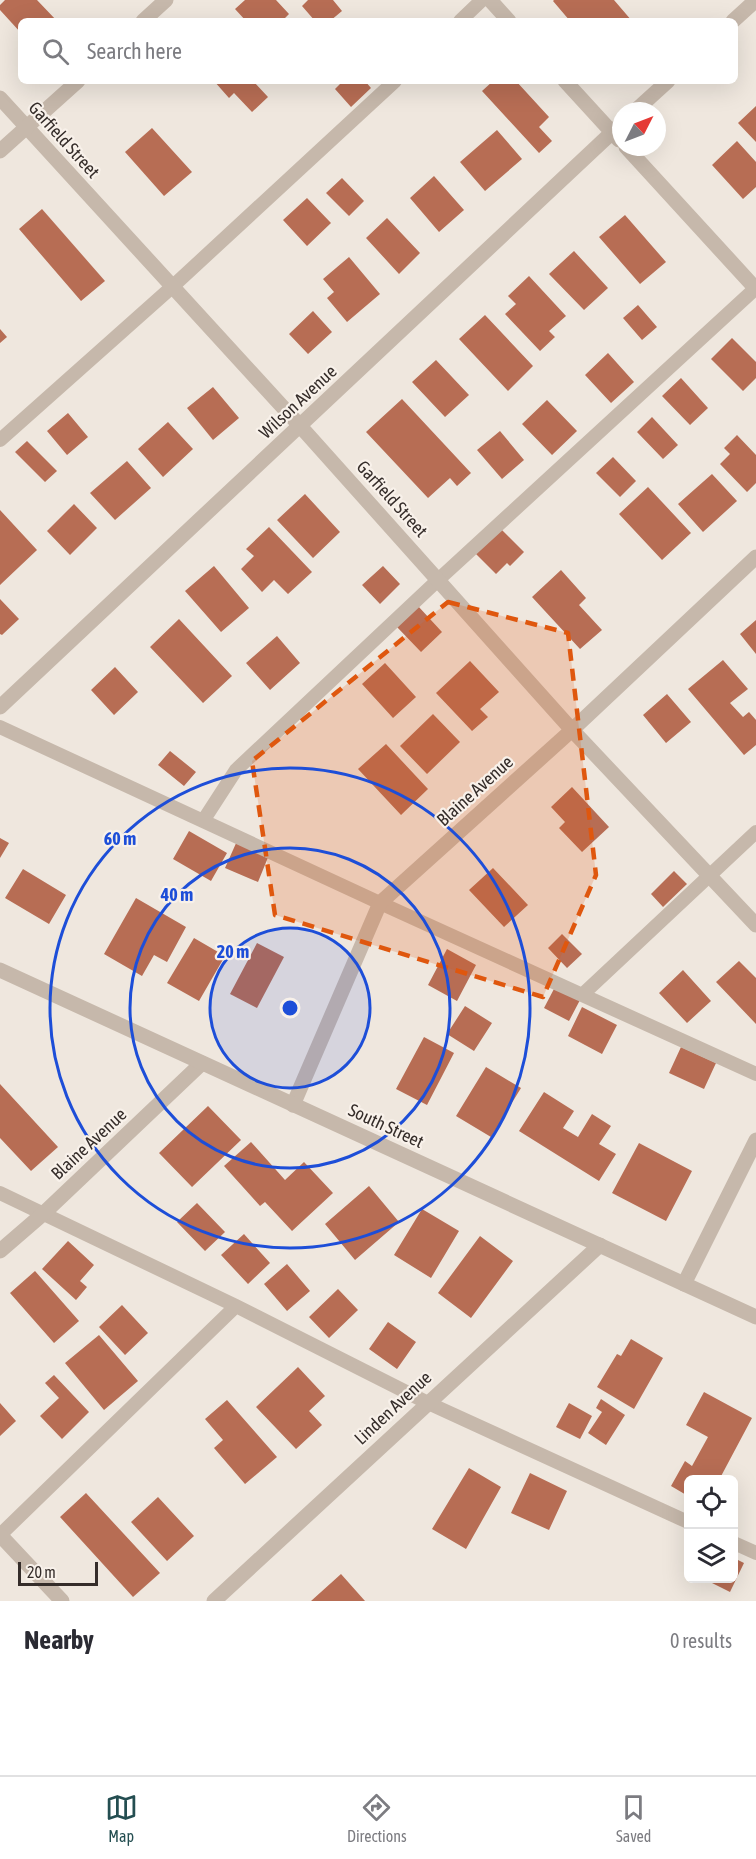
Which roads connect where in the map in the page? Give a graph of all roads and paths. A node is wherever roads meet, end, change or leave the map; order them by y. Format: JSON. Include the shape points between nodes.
{"nodes":[{"id":1,"x":166,"y":0,"type":"edge"},
{"id":2,"x":482,"y":0,"type":"edge"},
{"id":3,"x":490,"y":0,"type":"edge"},
{"id":4,"x":756,"y":0,"type":"edge"},
{"id":5,"x":146,"y":18,"type":"edge"},
{"id":6,"x":462,"y":18,"type":"edge"},
{"id":7,"x":506,"y":18,"type":"edge"},
{"id":8,"x":736,"y":18,"type":"edge"},
{"id":9,"x":75,"y":84,"type":"edge"},
{"id":10,"x":392,"y":84,"type":"edge"},
{"id":11,"x":568,"y":84,"type":"edge"},
{"id":12,"x":665,"y":84,"type":"edge"},
{"id":13,"x":0,"y":99,"type":"edge"},
{"id":14,"x":645,"y":102,"type":"edge"},
{"id":15,"x":612,"y":127,"type":"edge"},
{"id":16,"x":27,"y":128,"type":"junction"},
{"id":17,"x":612,"y":139,"type":"edge"},
{"id":18,"x":0,"y":152,"type":"edge"},
{"id":19,"x":634,"y":156,"type":"edge"},
{"id":20,"x":172,"y":287,"type":"junction"},
{"id":21,"x":756,"y":289,"type":"edge"},
{"id":22,"x":301,"y":427,"type":"junction"},
{"id":23,"x":0,"y":440,"type":"edge"},
{"id":24,"x":756,"y":557,"type":"edge"},
{"id":25,"x":438,"y":580,"type":"junction"},
{"id":26,"x":0,"y":708,"type":"edge"},
{"id":27,"x":0,"y":727,"type":"edge"},
{"id":28,"x":572,"y":730,"type":"junction"},
{"id":29,"x":203,"y":821,"type":"junction"},
{"id":30,"x":756,"y":832,"type":"edge"},
{"id":31,"x":709,"y":875,"type":"junction"},
{"id":32,"x":380,"y":903,"type":"junction"},
{"id":33,"x":756,"y":925,"type":"edge"},
{"id":34,"x":0,"y":970,"type":"edge"},
{"id":35,"x":582,"y":995,"type":"junction"},
{"id":36,"x":202,"y":1063,"type":"junction"},
{"id":37,"x":756,"y":1074,"type":"edge"},
{"id":38,"x":293,"y":1105,"type":"junction"},
{"id":39,"x":756,"y":1140,"type":"edge"},
{"id":40,"x":0,"y":1193,"type":"edge"},
{"id":41,"x":44,"y":1213,"type":"junction"},
{"id":42,"x":600,"y":1245,"type":"junction"},
{"id":43,"x":0,"y":1251,"type":"edge"},
{"id":44,"x":684,"y":1284,"type":"junction"},
{"id":45,"x":236,"y":1306,"type":"junction"},
{"id":46,"x":756,"y":1317,"type":"edge"},
{"id":47,"x":428,"y":1403,"type":"junction"},
{"id":48,"x":684,"y":1520,"type":"edge"},
{"id":49,"x":0,"y":1535,"type":"edge"},
{"id":50,"x":738,"y":1545,"type":"edge"},
{"id":51,"x":756,"y":1553,"type":"edge"},
{"id":52,"x":62,"y":1601,"type":"edge"},
{"id":53,"x":214,"y":1601,"type":"edge"}],
"edges":[{"from":1,"to":5,"type":"street"},
{"from":2,"to":6,"type":"lane"},
{"from":3,"to":7,"type":"street"},
{"from":4,"to":8,"type":"street"},
{"from":9,"to":16,"type":"street"},
{"from":10,"to":20,"type":"lane"},
{"from":11,"to":15,"type":"street"},
{"from":12,"to":14,"type":"street"},
{"from":13,"to":16,"type":"street","name":"Garfield Street"},
{"from":16,"to":18,"type":"street"},
{"from":16,"to":20,"type":"street","name":"Garfield Street"},
{"from":17,"to":22,"type":"street","name":"Wilson Avenue"},
{"from":19,"to":21,"type":"street"},
{"from":20,"to":22,"type":"street","name":"Garfield Street"},
{"from":20,"to":23,"type":"lane"},
{"from":21,"to":25,"type":"lane"},
{"from":22,"to":25,"type":"street","name":"Garfield Street"},
{"from":22,"to":26,"type":"street","name":"Wilson Avenue"},
{"from":24,"to":28,"type":"street","name":"Blaine Avenue"},
{"from":25,"to":28,"type":"street","name":"Garfield Street"},
{"from":25,"to":29,"type":"lane","via":[[236,770]]},
{"from":27,"to":29,"type":"lane"},
{"from":28,"to":31,"type":"street","name":"Garfield Street"},
{"from":28,"to":32,"type":"street","name":"Blaine Avenue"},
{"from":29,"to":32,"type":"lane"},
{"from":30,"to":31,"type":"lane"},
{"from":31,"to":33,"type":"street","name":"Garfield Street"},
{"from":31,"to":35,"type":"lane"},
{"from":32,"to":35,"type":"lane"},
{"from":32,"to":38,"type":"street","name":"Blaine Avenue"},
{"from":34,"to":36,"type":"street","name":"South Street"},
{"from":35,"to":37,"type":"lane"},
{"from":36,"to":38,"type":"street","name":"South Street"},
{"from":36,"to":41,"type":"street","name":"Blaine Avenue"},
{"from":38,"to":42,"type":"street","name":"South Street"},
{"from":39,"to":44,"type":"street"},
{"from":40,"to":41,"type":"lane"},
{"from":41,"to":43,"type":"street","name":"Blaine Avenue"},
{"from":41,"to":45,"type":"lane"},
{"from":42,"to":44,"type":"street","name":"South Street"},
{"from":42,"to":47,"type":"street","name":"Linden Avenue"},
{"from":44,"to":46,"type":"street","name":"South Street"},
{"from":45,"to":47,"type":"lane"},
{"from":45,"to":49,"type":"lane"},
{"from":47,"to":48,"type":"lane"},
{"from":47,"to":53,"type":"street","name":"Linden Avenue"},
{"from":49,"to":52,"type":"street"},
{"from":50,"to":51,"type":"lane"}]}
